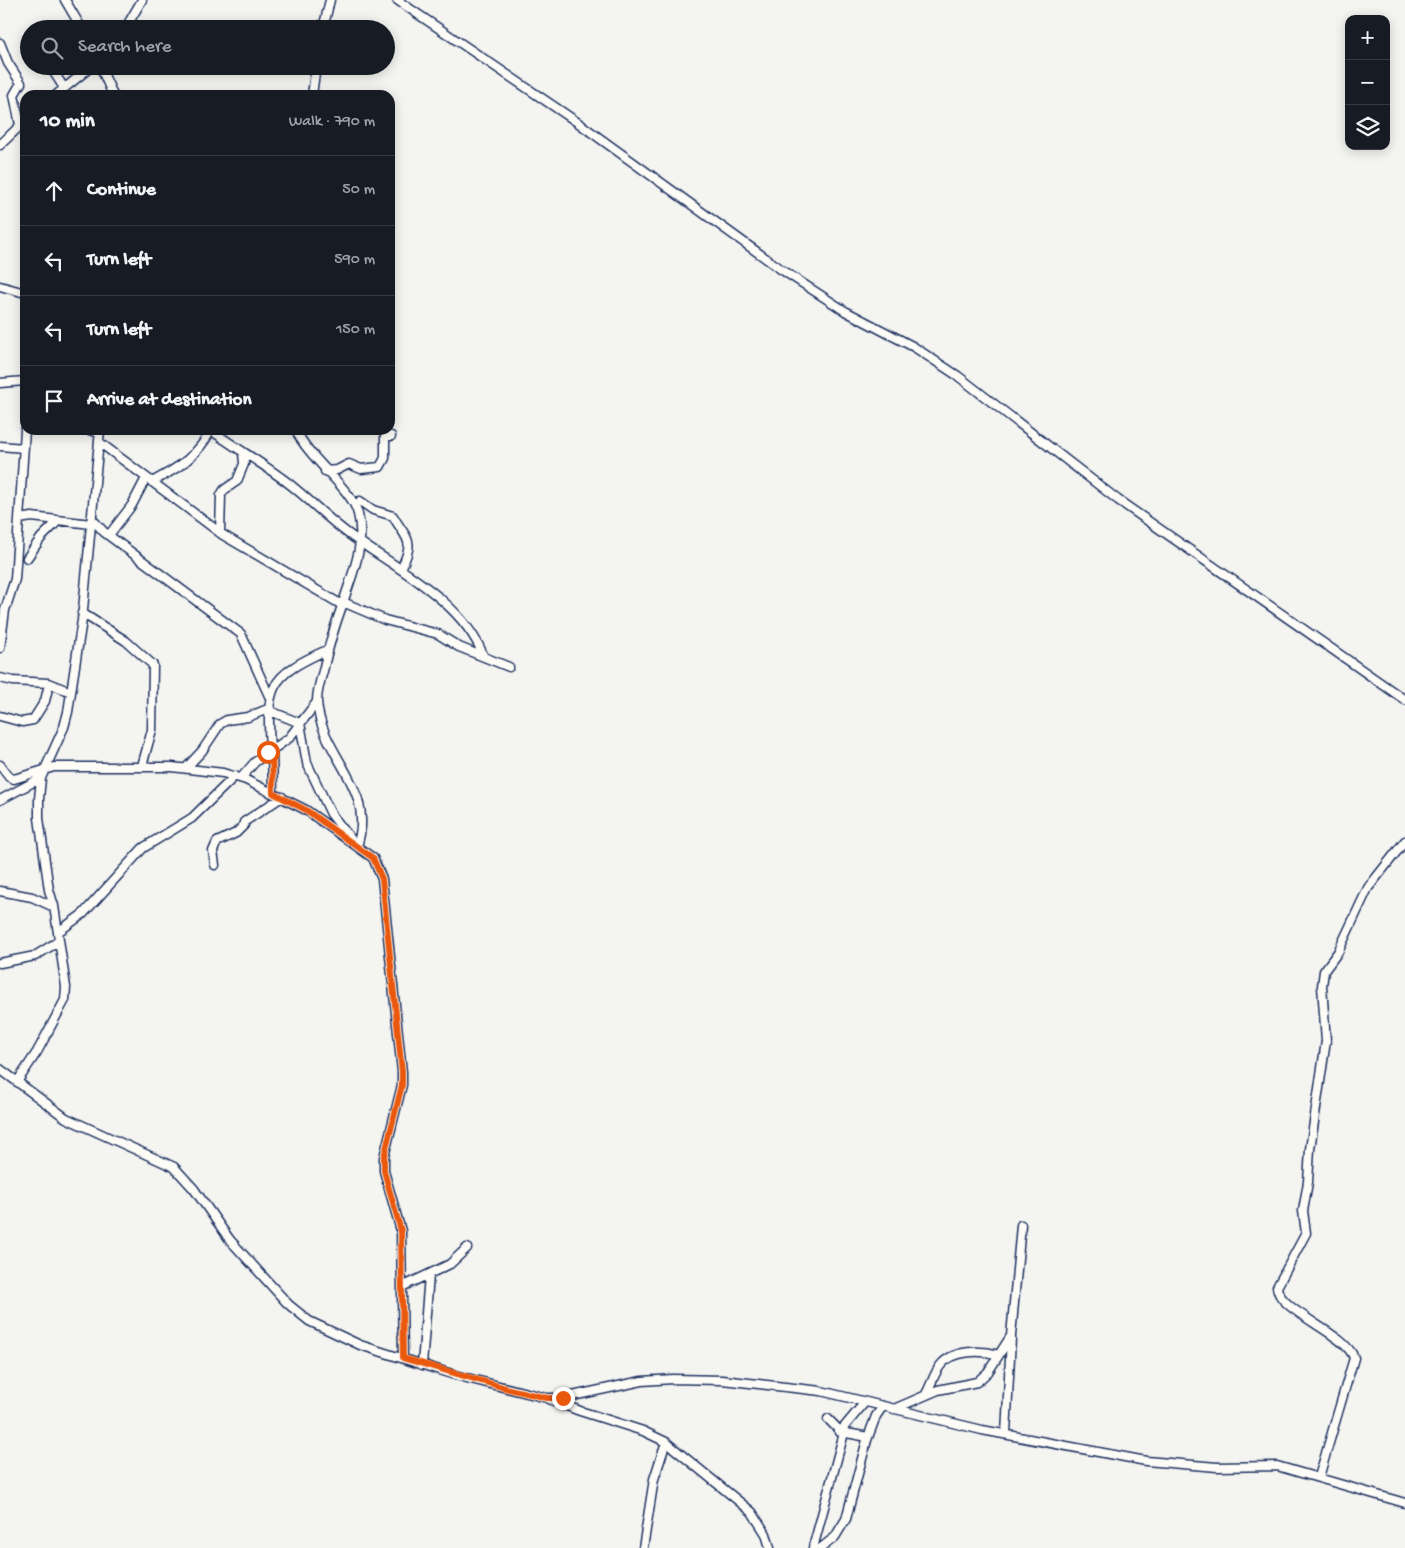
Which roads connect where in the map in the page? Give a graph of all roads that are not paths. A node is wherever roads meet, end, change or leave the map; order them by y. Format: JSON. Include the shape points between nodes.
{"nodes":[{"id":1,"x":65,"y":0,"type":"edge"},
{"id":2,"x":142,"y":0,"type":"edge"},
{"id":3,"x":330,"y":0,"type":"edge"},
{"id":4,"x":397,"y":0,"type":"edge"},
{"id":5,"x":77,"y":20,"type":"edge"},
{"id":6,"x":130,"y":20,"type":"edge"},
{"id":7,"x":326,"y":20,"type":"edge"},
{"id":8,"x":0,"y":43,"type":"edge"},
{"id":9,"x":56,"y":75,"type":"edge"},
{"id":10,"x":81,"y":75,"type":"edge"},
{"id":11,"x":104,"y":75,"type":"edge"},
{"id":12,"x":315,"y":75,"type":"edge"},
{"id":13,"x":64,"y":88,"type":"junction"},
{"id":14,"x":62,"y":90,"type":"edge"},
{"id":15,"x":111,"y":90,"type":"edge"},
{"id":16,"x":313,"y":90,"type":"edge"},
{"id":17,"x":20,"y":116,"type":"edge"},
{"id":18,"x":20,"y":125,"type":"edge"},
{"id":19,"x":0,"y":146,"type":"edge"},
{"id":20,"x":0,"y":286,"type":"edge"},
{"id":21,"x":20,"y":292,"type":"edge"},
{"id":22,"x":20,"y":381,"type":"edge"},
{"id":23,"x":0,"y":383,"type":"edge"},
{"id":24,"x":25,"y":435,"type":"edge"},
{"id":25,"x":100,"y":435,"type":"edge"},
{"id":26,"x":208,"y":435,"type":"edge"},
{"id":27,"x":218,"y":435,"type":"edge"},
{"id":28,"x":299,"y":435,"type":"edge"},
{"id":29,"x":391,"y":436,"type":"dead end"},
{"id":30,"x":99,"y":442,"type":"junction"},
{"id":31,"x":0,"y":446,"type":"edge"},
{"id":32,"x":24,"y":448,"type":"junction"},
{"id":33,"x":243,"y":453,"type":"junction"},
{"id":34,"x":325,"y":470,"type":"junction"},
{"id":35,"x":149,"y":480,"type":"junction"},
{"id":36,"x":360,"y":501,"type":"dead end"},
{"id":37,"x":19,"y":519,"type":"junction"},
{"id":38,"x":59,"y":520,"type":"junction"},
{"id":39,"x":92,"y":521,"type":"junction"},
{"id":40,"x":220,"y":532,"type":"junction"},
{"id":41,"x":109,"y":536,"type":"junction"},
{"id":42,"x":360,"y":542,"type":"junction"},
{"id":43,"x":27,"y":558,"type":"dead end"},
{"id":44,"x":401,"y":569,"type":"junction"},
{"id":45,"x":342,"y":604,"type":"junction"},
{"id":46,"x":3,"y":608,"type":"edge"},
{"id":47,"x":82,"y":613,"type":"junction"},
{"id":48,"x":0,"y":648,"type":"edge"},
{"id":49,"x":327,"y":650,"type":"junction"},
{"id":50,"x":482,"y":655,"type":"junction"},
{"id":51,"x":509,"y":667,"type":"dead end"},
{"id":52,"x":0,"y":678,"type":"edge"},
{"id":53,"x":49,"y":684,"type":"junction"},
{"id":54,"x":71,"y":692,"type":"junction"},
{"id":55,"x":270,"y":698,"type":"junction"},
{"id":56,"x":1405,"y":700,"type":"edge"},
{"id":57,"x":317,"y":702,"type":"junction"},
{"id":58,"x":270,"y":710,"type":"junction"},
{"id":59,"x":0,"y":716,"type":"edge"},
{"id":60,"x":300,"y":723,"type":"junction"},
{"id":61,"x":271,"y":750,"type":"junction"},
{"id":62,"x":0,"y":765,"type":"edge"},
{"id":63,"x":142,"y":766,"type":"junction"},
{"id":64,"x":186,"y":768,"type":"junction"},
{"id":65,"x":45,"y":769,"type":"junction"},
{"id":66,"x":238,"y":777,"type":"junction"},
{"id":67,"x":41,"y":778,"type":"junction"},
{"id":68,"x":273,"y":793,"type":"junction"},
{"id":69,"x":282,"y":797,"type":"junction"},
{"id":70,"x":0,"y":800,"type":"edge"},
{"id":71,"x":1405,"y":842,"type":"edge"},
{"id":72,"x":357,"y":846,"type":"junction"},
{"id":73,"x":215,"y":865,"type":"dead end"},
{"id":74,"x":0,"y":891,"type":"edge"},
{"id":75,"x":54,"y":907,"type":"junction"},
{"id":76,"x":58,"y":932,"type":"junction"},
{"id":77,"x":59,"y":941,"type":"junction"},
{"id":78,"x":0,"y":963,"type":"edge"},
{"id":79,"x":0,"y":1070,"type":"edge"},
{"id":80,"x":17,"y":1082,"type":"junction"},
{"id":81,"x":1021,"y":1225,"type":"dead end"},
{"id":82,"x":468,"y":1248,"type":"dead end"},
{"id":83,"x":429,"y":1275,"type":"junction"},
{"id":84,"x":404,"y":1286,"type":"junction"},
{"id":85,"x":1012,"y":1336,"type":"junction"},
{"id":86,"x":999,"y":1355,"type":"junction"},
{"id":87,"x":403,"y":1358,"type":"junction"},
{"id":88,"x":422,"y":1365,"type":"junction"},
{"id":89,"x":926,"y":1394,"type":"junction"},
{"id":90,"x":547,"y":1398,"type":"junction"},
{"id":91,"x":913,"y":1399,"type":"junction"},
{"id":92,"x":865,"y":1402,"type":"junction"},
{"id":93,"x":883,"y":1406,"type":"junction"},
{"id":94,"x":894,"y":1410,"type":"junction"},
{"id":95,"x":914,"y":1415,"type":"junction"},
{"id":96,"x":828,"y":1418,"type":"dead end"},
{"id":97,"x":842,"y":1433,"type":"junction"},
{"id":98,"x":1006,"y":1434,"type":"junction"},
{"id":99,"x":868,"y":1437,"type":"junction"},
{"id":100,"x":666,"y":1442,"type":"junction"},
{"id":101,"x":1319,"y":1477,"type":"junction"},
{"id":102,"x":1405,"y":1503,"type":"edge"},
{"id":103,"x":643,"y":1548,"type":"edge"},
{"id":104,"x":770,"y":1548,"type":"edge"},
{"id":105,"x":814,"y":1548,"type":"edge"},
{"id":106,"x":821,"y":1548,"type":"edge"}],
"edges":[{"from":1,"to":5,"type":"street"},
{"from":2,"to":6,"type":"street"},
{"from":3,"to":7,"type":"street"},
{"from":4,"to":56,"type":"street","via":[[580,124],[782,270],[845,311],[914,347],[958,376],[1118,500]]},
{"from":8,"to":17,"type":"street","via":[[20,83],[14,95]]},
{"from":9,"to":13,"type":"street"},
{"from":10,"to":13,"type":"street"},
{"from":11,"to":15,"type":"street"},
{"from":12,"to":16,"type":"street"},
{"from":13,"to":14,"type":"street"},
{"from":18,"to":19,"type":"street"},
{"from":20,"to":21,"type":"street"},
{"from":22,"to":23,"type":"street"},
{"from":24,"to":32,"type":"street"},
{"from":25,"to":30,"type":"street"},
{"from":26,"to":35,"type":"street","via":[[202,448],[181,466]]},
{"from":27,"to":33,"type":"street"},
{"from":28,"to":34,"type":"street"},
{"from":29,"to":34,"type":"street","via":[[386,436],[385,458],[380,467],[361,469],[349,464],[337,470]]},
{"from":30,"to":35,"type":"street"},
{"from":30,"to":39,"type":"street"},
{"from":31,"to":32,"type":"street"},
{"from":32,"to":37,"type":"street"},
{"from":33,"to":40,"type":"street","via":[[244,464],[237,481],[224,490],[220,499]]},
{"from":33,"to":42,"type":"street","via":[[290,485]]},
{"from":34,"to":42,"type":"street","via":[[355,504],[360,522]]},
{"from":35,"to":40,"type":"street"},
{"from":35,"to":41,"type":"street"},
{"from":36,"to":44,"type":"street","via":[[373,510],[393,516],[409,541],[409,551]]},
{"from":37,"to":38,"type":"street"},
{"from":37,"to":46,"type":"street","via":[[15,580]]},
{"from":38,"to":39,"type":"street"},
{"from":38,"to":43,"type":"street"},
{"from":39,"to":41,"type":"street"},
{"from":39,"to":47,"type":"street"},
{"from":40,"to":45,"type":"street"},
{"from":41,"to":55,"type":"street","via":[[242,634]]},
{"from":42,"to":44,"type":"street"},
{"from":42,"to":45,"type":"street"},
{"from":44,"to":50,"type":"street","via":[[457,615],[474,634]]},
{"from":45,"to":49,"type":"street"},
{"from":45,"to":50,"type":"street","via":[[438,634],[459,647]]},
{"from":46,"to":48,"type":"street"},
{"from":47,"to":54,"type":"street"},
{"from":47,"to":63,"type":"street","via":[[126,641],[153,665],[152,730]]},
{"from":49,"to":55,"type":"street","via":[[284,673]]},
{"from":49,"to":57,"type":"street"},
{"from":50,"to":51,"type":"street"},
{"from":52,"to":53,"type":"street"},
{"from":53,"to":54,"type":"street"},
{"from":53,"to":59,"type":"street","via":[[45,701],[33,720],[22,722]]},
{"from":54,"to":65,"type":"street","via":[[64,727]]},
{"from":55,"to":58,"type":"street"},
{"from":57,"to":60,"type":"street"},
{"from":57,"to":72,"type":"street","via":[[326,735],[357,793]]},
{"from":58,"to":60,"type":"street"},
{"from":58,"to":61,"type":"street"},
{"from":58,"to":64,"type":"street","via":[[220,724]]},
{"from":60,"to":61,"type":"street","via":[[289,738]]},
{"from":60,"to":72,"type":"street","via":[[307,762],[332,814]]},
{"from":61,"to":66,"type":"street"},
{"from":61,"to":68,"type":"street"},
{"from":62,"to":65,"type":"street","via":[[14,779]]},
{"from":63,"to":64,"type":"street"},
{"from":63,"to":65,"type":"street","via":[[54,766]]},
{"from":64,"to":66,"type":"street"},
{"from":65,"to":67,"type":"street"},
{"from":66,"to":68,"type":"street"},
{"from":66,"to":76,"type":"street","via":[[192,818],[143,848],[83,914]]},
{"from":67,"to":70,"type":"street"},
{"from":67,"to":75,"type":"street","via":[[39,818]]},
{"from":68,"to":69,"type":"street"},
{"from":69,"to":72,"type":"street"},
{"from":69,"to":73,"type":"street","via":[[244,822],[236,833],[217,842],[213,851]]},
{"from":71,"to":101,"type":"street","via":[[1368,888],[1338,952],[1324,971],[1326,1041],[1310,1149],[1304,1211],[1306,1234],[1277,1287],[1283,1300],[1346,1346],[1354,1358]]},
{"from":72,"to":84,"type":"street","via":[[376,862],[383,886],[402,1072],[402,1085],[384,1157],[384,1171],[400,1220]]},
{"from":74,"to":75,"type":"street"},
{"from":75,"to":76,"type":"street"},
{"from":76,"to":77,"type":"street"},
{"from":77,"to":78,"type":"street","via":[[35,956]]},
{"from":77,"to":80,"type":"street","via":[[65,1000]]},
{"from":79,"to":80,"type":"street"},
{"from":80,"to":87,"type":"street","via":[[72,1121],[174,1167],[230,1240],[288,1304],[309,1321],[360,1345]]},
{"from":81,"to":85,"type":"street"},
{"from":82,"to":83,"type":"street","via":[[450,1264]]},
{"from":83,"to":84,"type":"street"},
{"from":83,"to":88,"type":"street"},
{"from":84,"to":87,"type":"street"},
{"from":85,"to":86,"type":"street"},
{"from":85,"to":98,"type":"street"},
{"from":86,"to":89,"type":"street","via":[[977,1382]]},
{"from":86,"to":89,"type":"street","via":[[973,1352],[946,1360]]},
{"from":87,"to":88,"type":"street"},
{"from":88,"to":90,"type":"street"},
{"from":89,"to":91,"type":"street"},
{"from":90,"to":92,"type":"street","via":[[586,1394],[642,1381],[692,1379],[821,1391]]},
{"from":90,"to":100,"type":"street"},
{"from":91,"to":94,"type":"street"},
{"from":91,"to":95,"type":"street"},
{"from":92,"to":93,"type":"street"},
{"from":92,"to":97,"type":"street"},
{"from":93,"to":94,"type":"street"},
{"from":93,"to":99,"type":"street"},
{"from":94,"to":95,"type":"street"},
{"from":95,"to":98,"type":"street"},
{"from":96,"to":97,"type":"street"},
{"from":97,"to":99,"type":"street"},
{"from":97,"to":105,"type":"street"},
{"from":98,"to":101,"type":"street","via":[[1146,1461],[1217,1467],[1277,1466]]},
{"from":99,"to":106,"type":"street","via":[[846,1519],[835,1537]]},
{"from":100,"to":103,"type":"street","via":[[654,1479]]},
{"from":100,"to":104,"type":"street","via":[[752,1512],[766,1534]]},
{"from":101,"to":102,"type":"street"}]}
